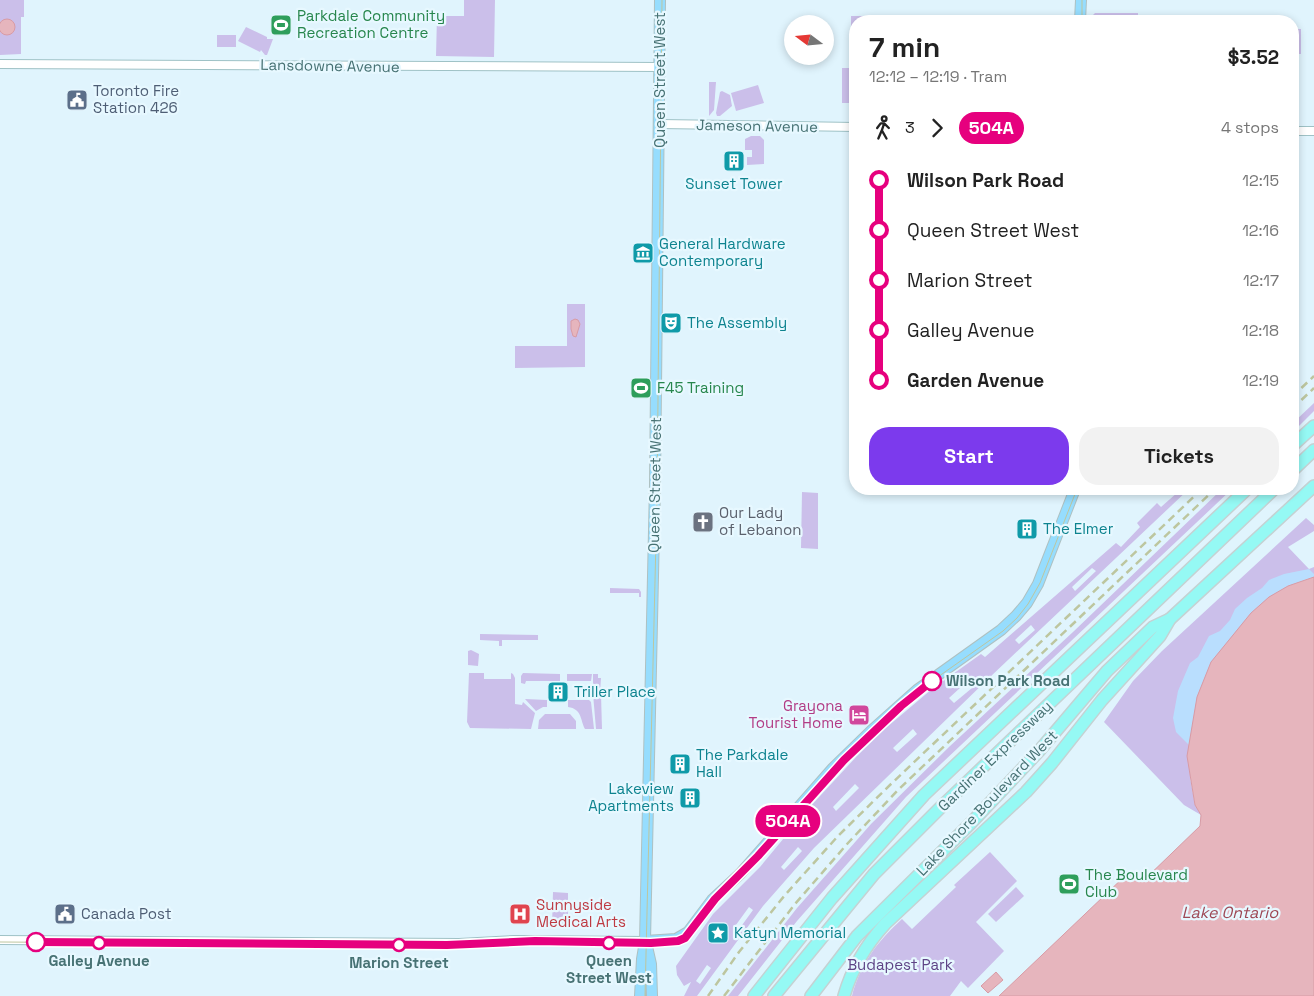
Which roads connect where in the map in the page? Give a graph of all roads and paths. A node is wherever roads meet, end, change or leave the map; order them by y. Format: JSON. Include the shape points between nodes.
{"nodes":[{"id":1,"x":660,"y":0,"type":"edge"},
{"id":2,"x":1080,"y":0,"type":"edge"},
{"id":3,"x":1080,"y":15,"type":"edge"},
{"id":4,"x":0,"y":64,"type":"edge"},
{"id":5,"x":660,"y":68,"type":"junction"},
{"id":6,"x":660,"y":124,"type":"junction"},
{"id":7,"x":849,"y":127,"type":"edge"},
{"id":8,"x":1299,"y":131,"type":"edge"},
{"id":9,"x":1314,"y":131,"type":"edge"},
{"id":10,"x":1314,"y":426,"type":"edge"},
{"id":11,"x":1299,"y":440,"type":"edge"},
{"id":12,"x":1314,"y":450,"type":"edge"},
{"id":13,"x":1299,"y":464,"type":"edge"},
{"id":14,"x":1314,"y":486,"type":"edge"},
{"id":15,"x":1073,"y":495,"type":"edge"},
{"id":16,"x":1241,"y":495,"type":"edge"},
{"id":17,"x":1268,"y":495,"type":"edge"},
{"id":18,"x":1170,"y":619,"type":"junction"},
{"id":19,"x":0,"y":940,"type":"edge"},
{"id":20,"x":646,"y":941,"type":"junction"},
{"id":21,"x":640,"y":996,"type":"edge"},
{"id":22,"x":652,"y":996,"type":"edge"},
{"id":23,"x":754,"y":996,"type":"edge"},
{"id":24,"x":774,"y":996,"type":"edge"},
{"id":25,"x":812,"y":996,"type":"edge"},
{"id":26,"x":844,"y":996,"type":"edge"}],
"edges":[{"from":1,"to":5,"type":"main road","name":"Queen Street West"},
{"from":2,"to":3,"type":"main road"},
{"from":4,"to":5,"type":"street","name":"Lansdowne Avenue"},
{"from":5,"to":6,"type":"main road","name":"Queen Street West"},
{"from":6,"to":7,"type":"street","name":"Jameson Avenue"},
{"from":6,"to":20,"type":"main road","name":"Queen Street West"},
{"from":8,"to":9,"type":"street"},
{"from":10,"to":11,"type":"highway"},
{"from":12,"to":13,"type":"highway"},
{"from":14,"to":18,"type":"highway","name":"Lake Shore Boulevard West"},
{"from":15,"to":20,"type":"main road","via":[[1038,584],[1016,616],[917,690],[871,731],[815,788],[740,874],[712,900],[688,932],[676,939]]},
{"from":16,"to":23,"type":"highway","name":"Gardiner Expressway","via":[[924,795],[832,898]]},
{"from":17,"to":24,"type":"highway","name":"Gardiner Expressway","via":[[874,874]]},
{"from":18,"to":25,"type":"highway","name":"Lake Shore Boulevard West","via":[[1153,627],[1107,671],[1039,751],[971,823],[856,936]]},
{"from":18,"to":26,"type":"highway","name":"Lake Shore Boulevard West","via":[[1160,636],[1026,792],[874,936],[857,961]]},
{"from":19,"to":20,"type":"street"},
{"from":20,"to":21,"type":"main road"},
{"from":20,"to":22,"type":"main road"}]}
